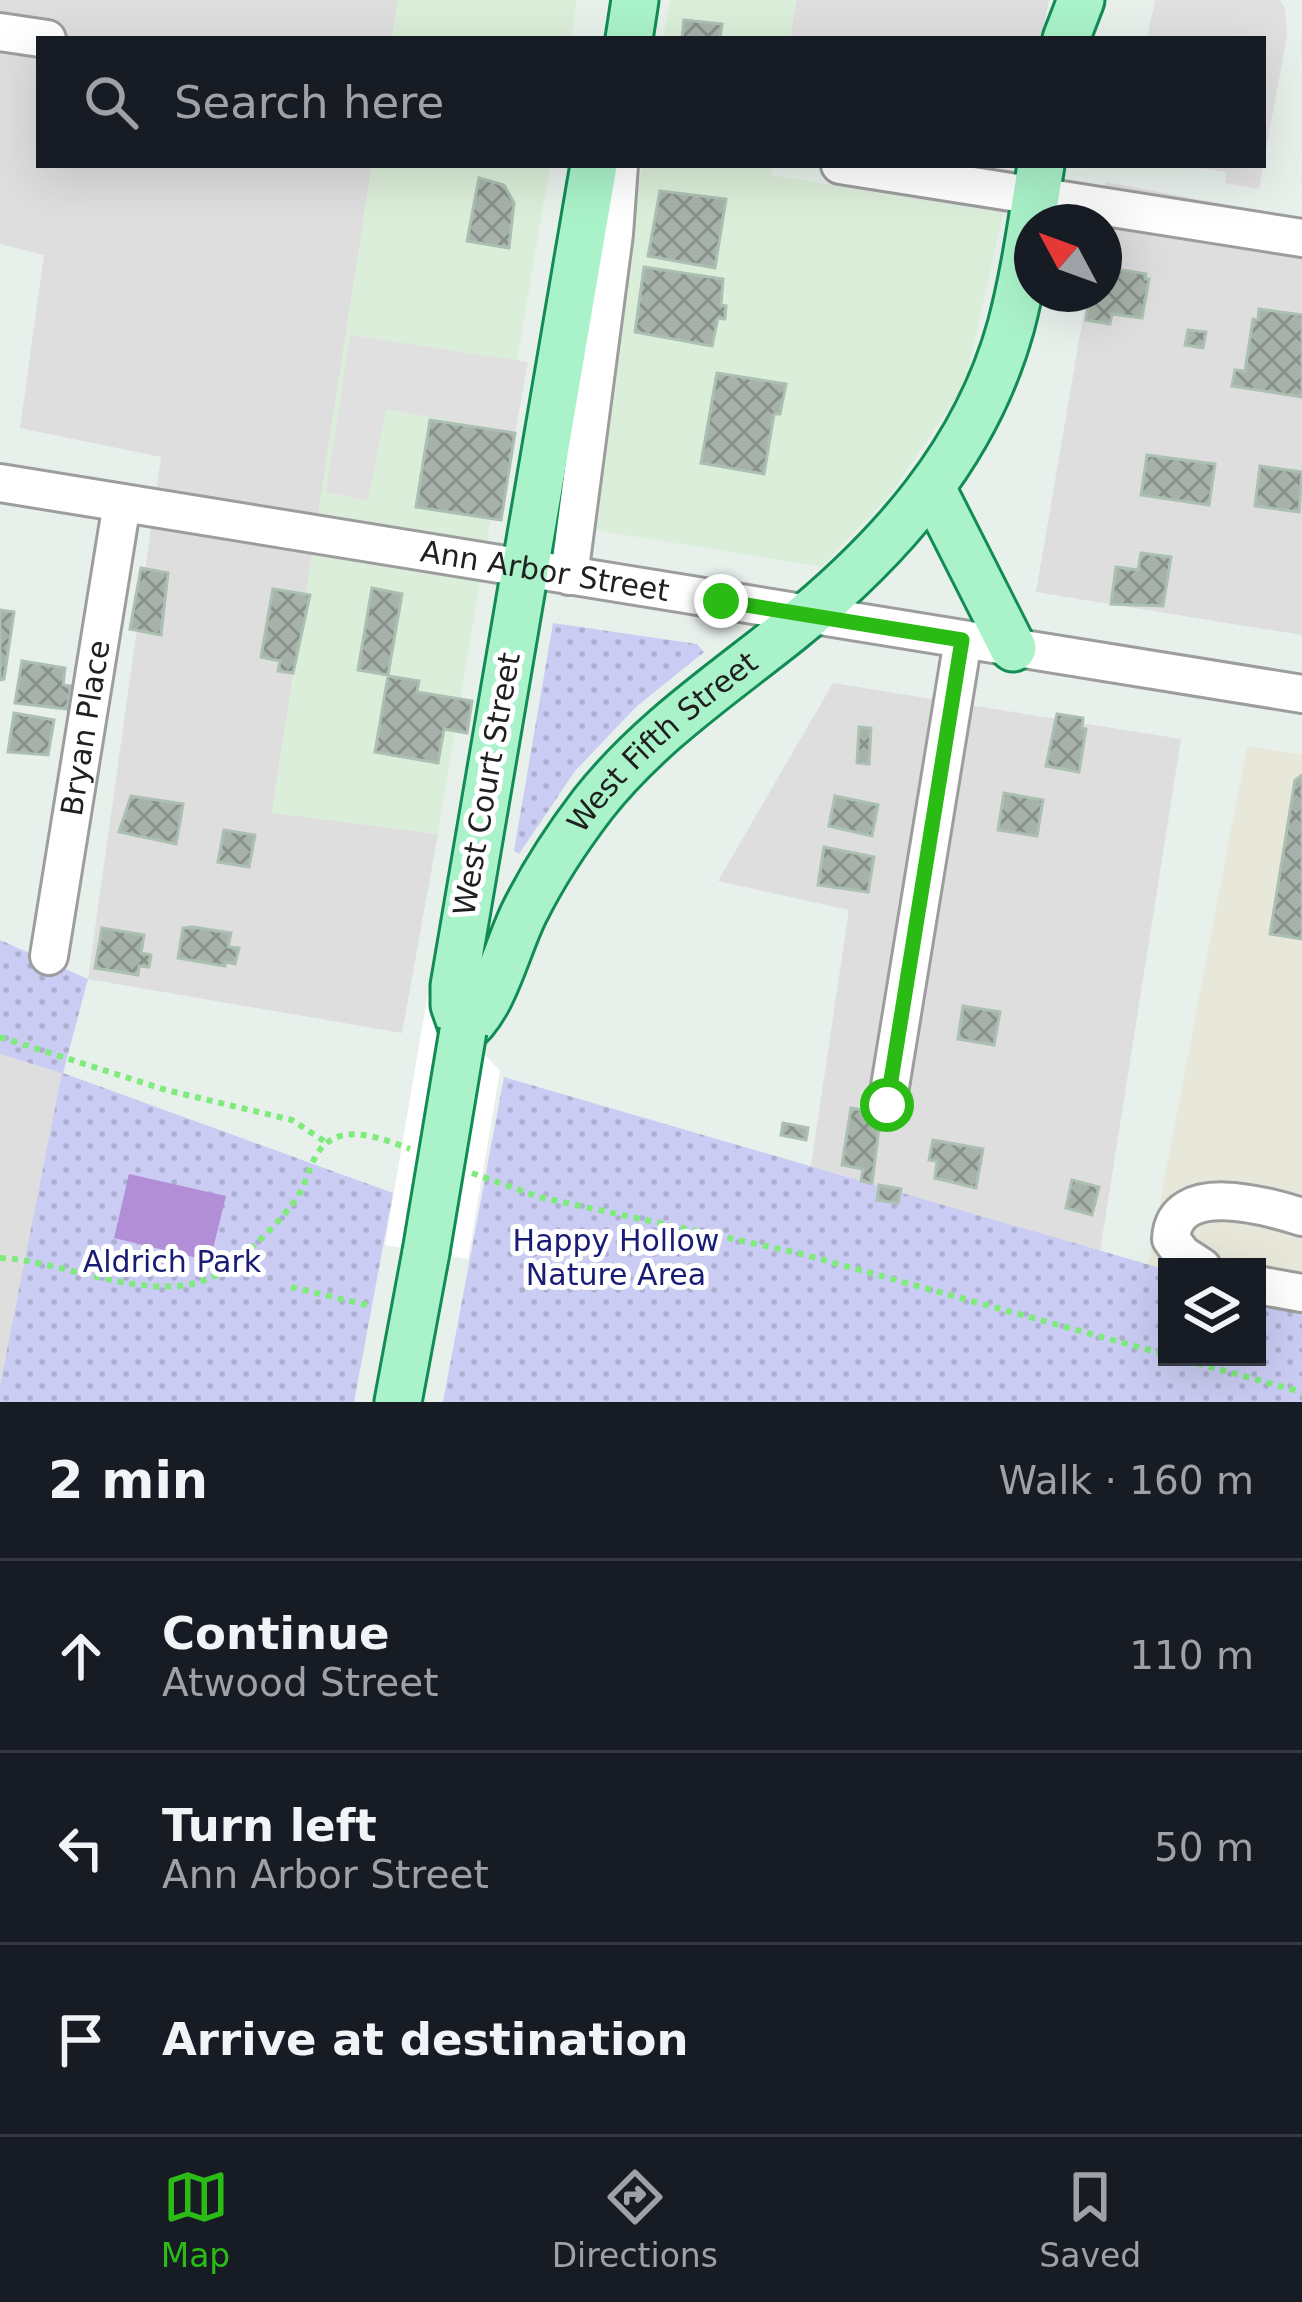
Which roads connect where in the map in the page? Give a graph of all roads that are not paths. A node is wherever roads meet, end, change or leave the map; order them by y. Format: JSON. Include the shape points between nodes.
{"nodes":[{"id":1,"x":635,"y":0,"type":"edge"},
{"id":2,"x":1081,"y":0,"type":"edge"},
{"id":3,"x":0,"y":32,"type":"edge"},
{"id":4,"x":629,"y":36,"type":"edge"},
{"id":5,"x":1067,"y":36,"type":"edge"},
{"id":6,"x":36,"y":37,"type":"edge"},
{"id":7,"x":593,"y":168,"type":"edge"},
{"id":8,"x":620,"y":168,"type":"edge"},
{"id":9,"x":877,"y":168,"type":"edge"},
{"id":10,"x":1038,"y":181,"type":"edge"},
{"id":11,"x":1302,"y":238,"type":"edge"},
{"id":12,"x":0,"y":483,"type":"edge"},
{"id":13,"x":932,"y":488,"type":"junction"},
{"id":14,"x":122,"y":502,"type":"junction"},
{"id":15,"x":524,"y":569,"type":"junction"},
{"id":16,"x":569,"y":576,"type":"junction"},
{"id":17,"x":808,"y":615,"type":"junction"},
{"id":18,"x":962,"y":640,"type":"junction"},
{"id":19,"x":1013,"y":648,"type":"junction"},
{"id":20,"x":1302,"y":694,"type":"edge"},
{"id":21,"x":49,"y":956,"type":"dead end"},
{"id":22,"x":463,"y":1031,"type":"junction"},
{"id":23,"x":887,"y":1105,"type":"dead end"},
{"id":24,"x":1302,"y":1216,"type":"edge"},
{"id":25,"x":1188,"y":1258,"type":"edge"},
{"id":26,"x":1266,"y":1287,"type":"edge"},
{"id":27,"x":1302,"y":1293,"type":"edge"},
{"id":28,"x":398,"y":1402,"type":"edge"}],
"edges":[{"from":1,"to":4,"type":"main road"},
{"from":2,"to":5,"type":"main road"},
{"from":3,"to":6,"type":"street"},
{"from":7,"to":15,"type":"main road","name":"West Court Street"},
{"from":8,"to":16,"type":"street"},
{"from":9,"to":10,"type":"street"},
{"from":10,"to":11,"type":"street"},
{"from":10,"to":13,"type":"main road","name":"West Fifth Street","via":[[1000,357]]},
{"from":12,"to":14,"type":"street","name":"Ann Arbor Street"},
{"from":13,"to":17,"type":"main road","name":"West Fifth Street","via":[[881,549]]},
{"from":13,"to":19,"type":"main road"},
{"from":14,"to":15,"type":"street","name":"Ann Arbor Street"},
{"from":14,"to":21,"type":"street","name":"Bryan Place"},
{"from":15,"to":16,"type":"street","name":"Ann Arbor Street"},
{"from":15,"to":22,"type":"main road","name":"West Court Street","via":[[454,986]]},
{"from":16,"to":17,"type":"street","name":"Ann Arbor Street"},
{"from":17,"to":18,"type":"street","name":"Ann Arbor Street"},
{"from":17,"to":22,"type":"main road","name":"West Fifth Street","via":[[652,739],[603,792],[545,872],[482,1011]]},
{"from":18,"to":19,"type":"street","name":"Ann Arbor Street"},
{"from":18,"to":23,"type":"street"},
{"from":19,"to":20,"type":"street","name":"Ann Arbor Street"},
{"from":22,"to":28,"type":"main road","name":"West Court Street","bridge":true},
{"from":24,"to":25,"type":"street","via":[[1204,1203],[1174,1224],[1171,1239]]},
{"from":26,"to":27,"type":"street"}]}
